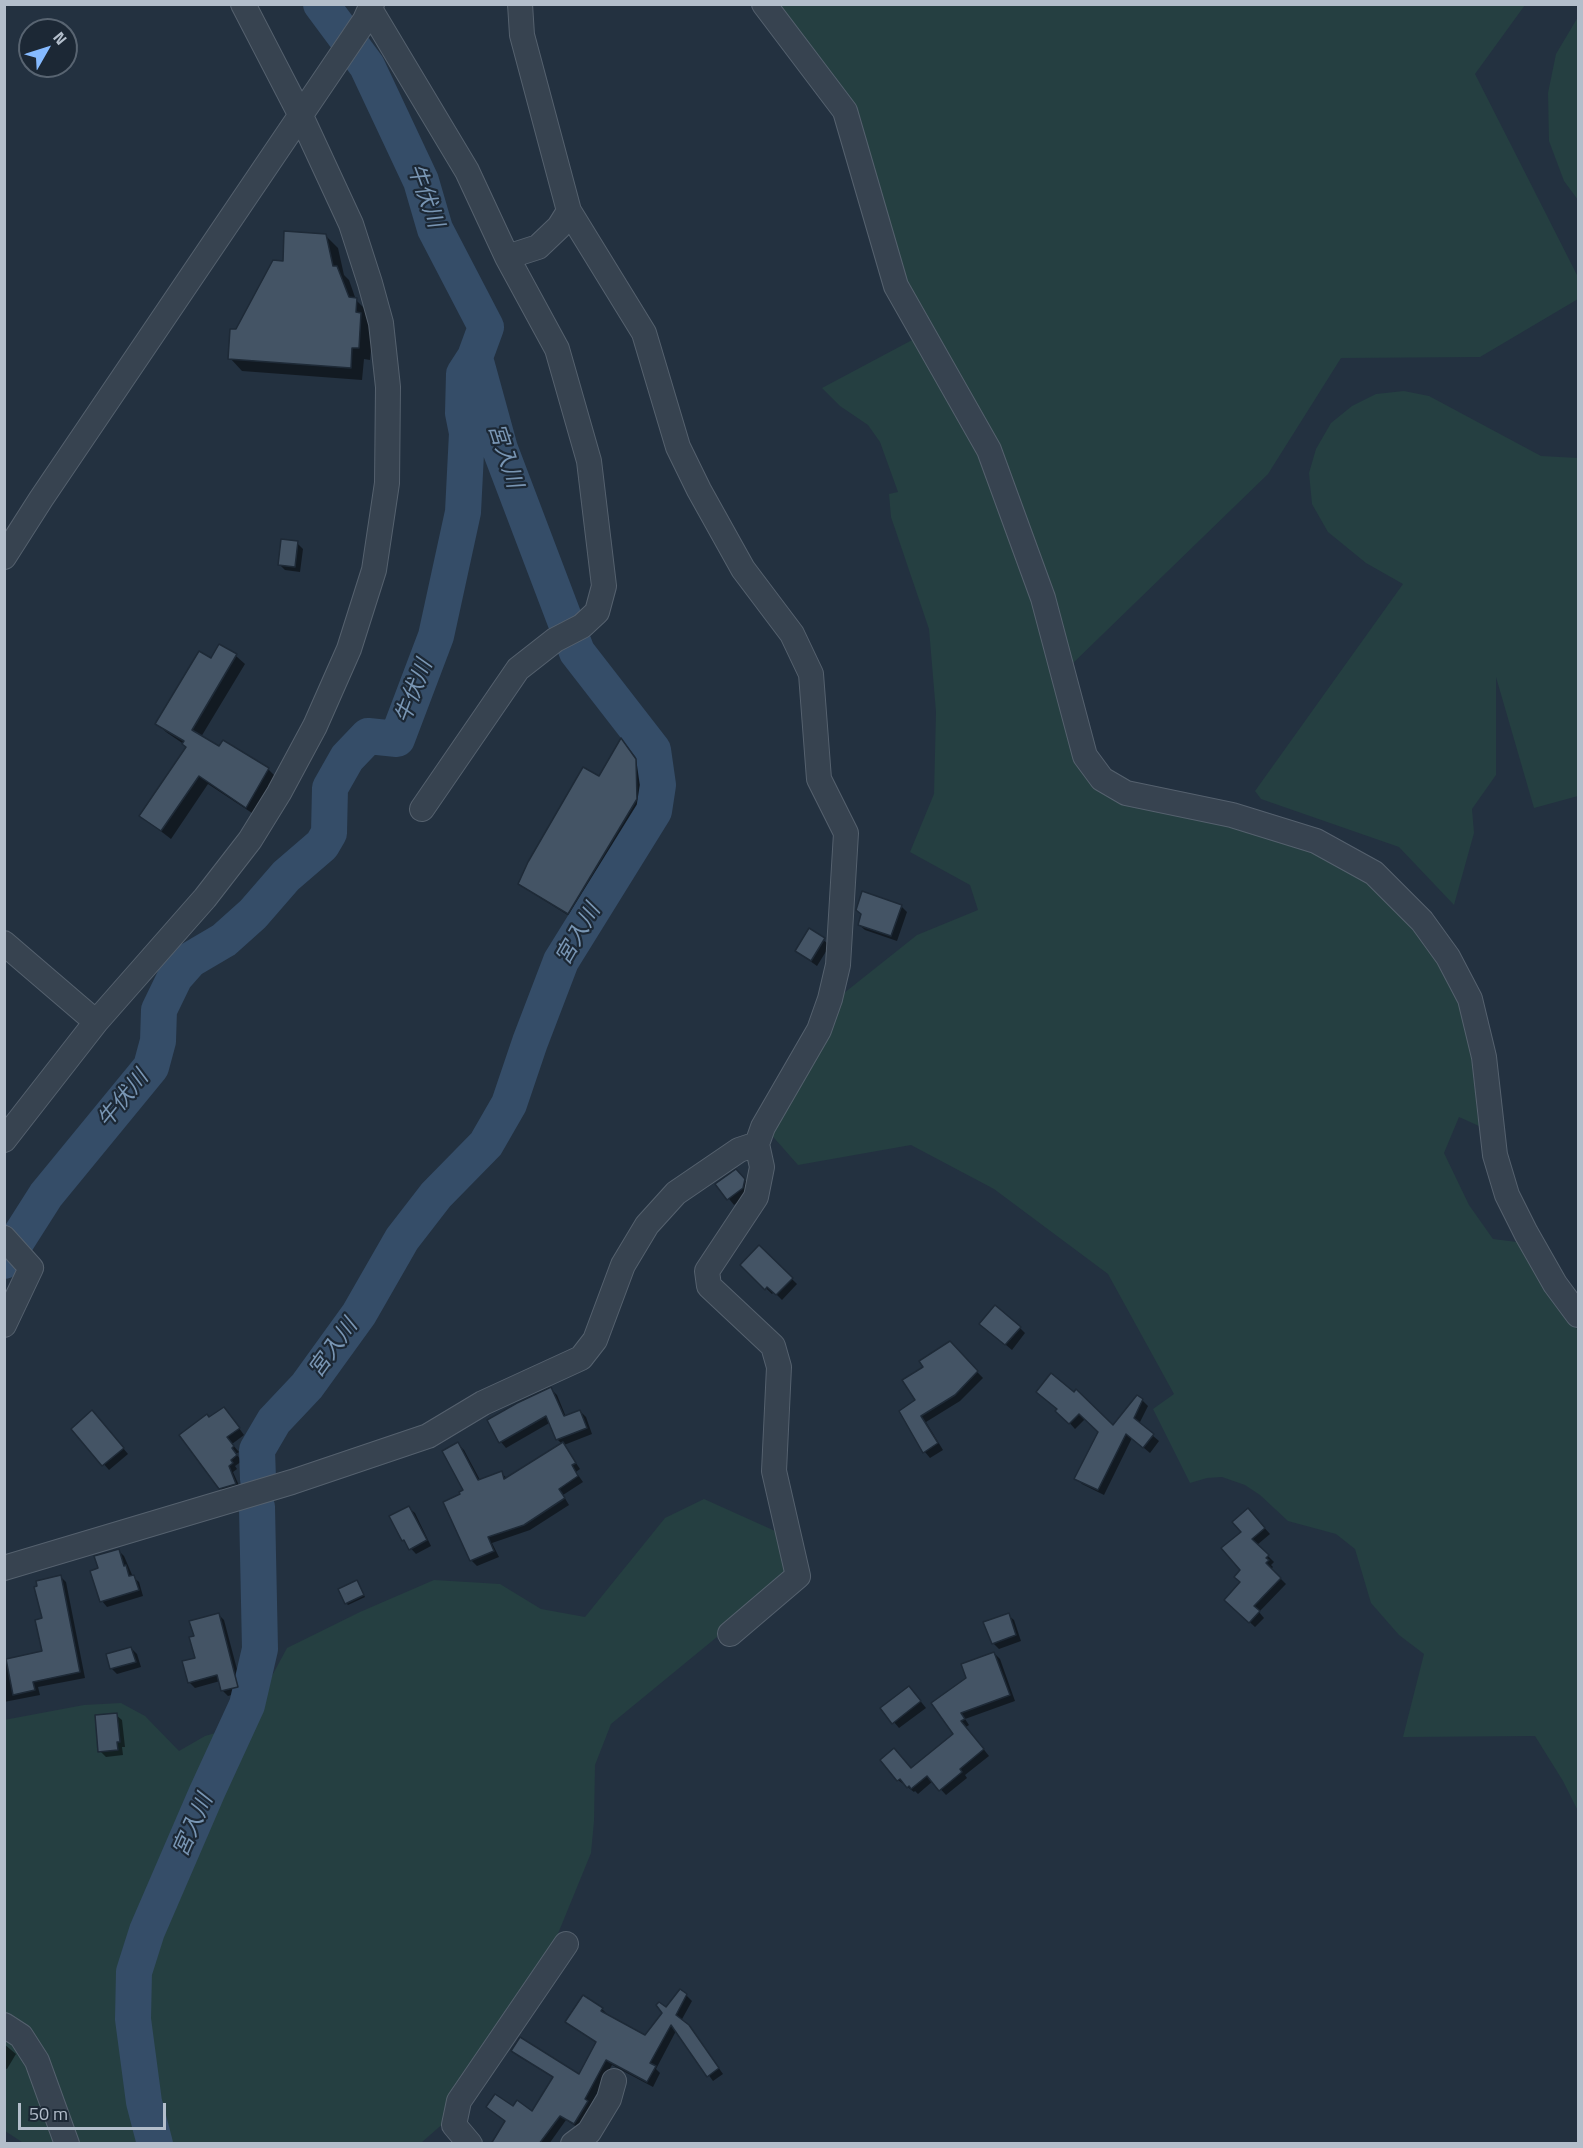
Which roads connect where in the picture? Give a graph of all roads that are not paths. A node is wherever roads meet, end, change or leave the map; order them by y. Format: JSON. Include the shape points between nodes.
{"nodes":[{"id":1,"x":243,"y":4,"type":"edge"},
{"id":2,"x":520,"y":4,"type":"edge"},
{"id":3,"x":764,"y":4,"type":"edge"},
{"id":4,"x":369,"y":11,"type":"edge"},
{"id":5,"x":305,"y":110,"type":"junction"},
{"id":6,"x":569,"y":211,"type":"junction"},
{"id":7,"x":507,"y":257,"type":"junction"},
{"id":8,"x":4,"y":557,"type":"edge"},
{"id":9,"x":422,"y":809,"type":"dead end"},
{"id":10,"x":4,"y":943,"type":"edge"},
{"id":11,"x":96,"y":1022,"type":"junction"},
{"id":12,"x":4,"y":1140,"type":"edge"},
{"id":13,"x":757,"y":1144,"type":"junction"},
{"id":14,"x":4,"y":1238,"type":"edge"},
{"id":15,"x":1578,"y":1315,"type":"edge"},
{"id":16,"x":4,"y":1325,"type":"edge"},
{"id":17,"x":4,"y":1568,"type":"edge"},
{"id":18,"x":730,"y":1634,"type":"dead end"},
{"id":19,"x":566,"y":1944,"type":"dead end"},
{"id":20,"x":4,"y":2025,"type":"edge"},
{"id":21,"x":614,"y":2081,"type":"dead end"},
{"id":22,"x":67,"y":2144,"type":"edge"},
{"id":23,"x":470,"y":2144,"type":"edge"},
{"id":24,"x":573,"y":2144,"type":"edge"}],
"edges":[{"from":1,"to":5,"type":"street"},
{"from":2,"to":6,"type":"street","via":[[522,35]]},
{"from":3,"to":15,"type":"street","via":[[845,111],[896,286],[989,450],[1043,598],[1085,756],[1102,779],[1126,793],[1232,815],[1316,841],[1374,873],[1422,921],[1449,957],[1470,999],[1484,1057],[1495,1155],[1507,1195],[1555,1284]]},
{"from":4,"to":5,"type":"street"},
{"from":4,"to":7,"type":"street","via":[[467,171]]},
{"from":5,"to":8,"type":"street"},
{"from":5,"to":11,"type":"street","via":[[351,224],[381,323],[388,387],[387,483],[374,570],[349,649],[315,726],[279,793],[250,840],[205,898]]},
{"from":6,"to":7,"type":"street","via":[[538,247]]},
{"from":6,"to":13,"type":"street","via":[[644,333],[678,447],[699,490],[743,569],[792,634],[811,674],[819,779],[846,833],[838,965],[830,999],[819,1030]]},
{"from":7,"to":9,"type":"street","via":[[557,349],[589,460],[604,586],[597,612],[518,669]]},
{"from":10,"to":11,"type":"street"},
{"from":11,"to":12,"type":"street"},
{"from":13,"to":17,"type":"street","via":[[739,1150],[676,1193],[647,1225],[623,1265],[595,1340],[581,1358],[483,1403],[428,1436],[292,1482]]},
{"from":13,"to":18,"type":"street","via":[[762,1167],[756,1197],[706,1271],[709,1286],[773,1346],[780,1367],[774,1471],[798,1576]]},
{"from":14,"to":16,"type":"street","via":[[31,1268]]},
{"from":19,"to":23,"type":"street","via":[[459,2102],[454,2125]]},
{"from":20,"to":22,"type":"street","via":[[21,2036],[37,2061]]},
{"from":21,"to":24,"type":"street","via":[[609,2099],[590,2132]]}]}
